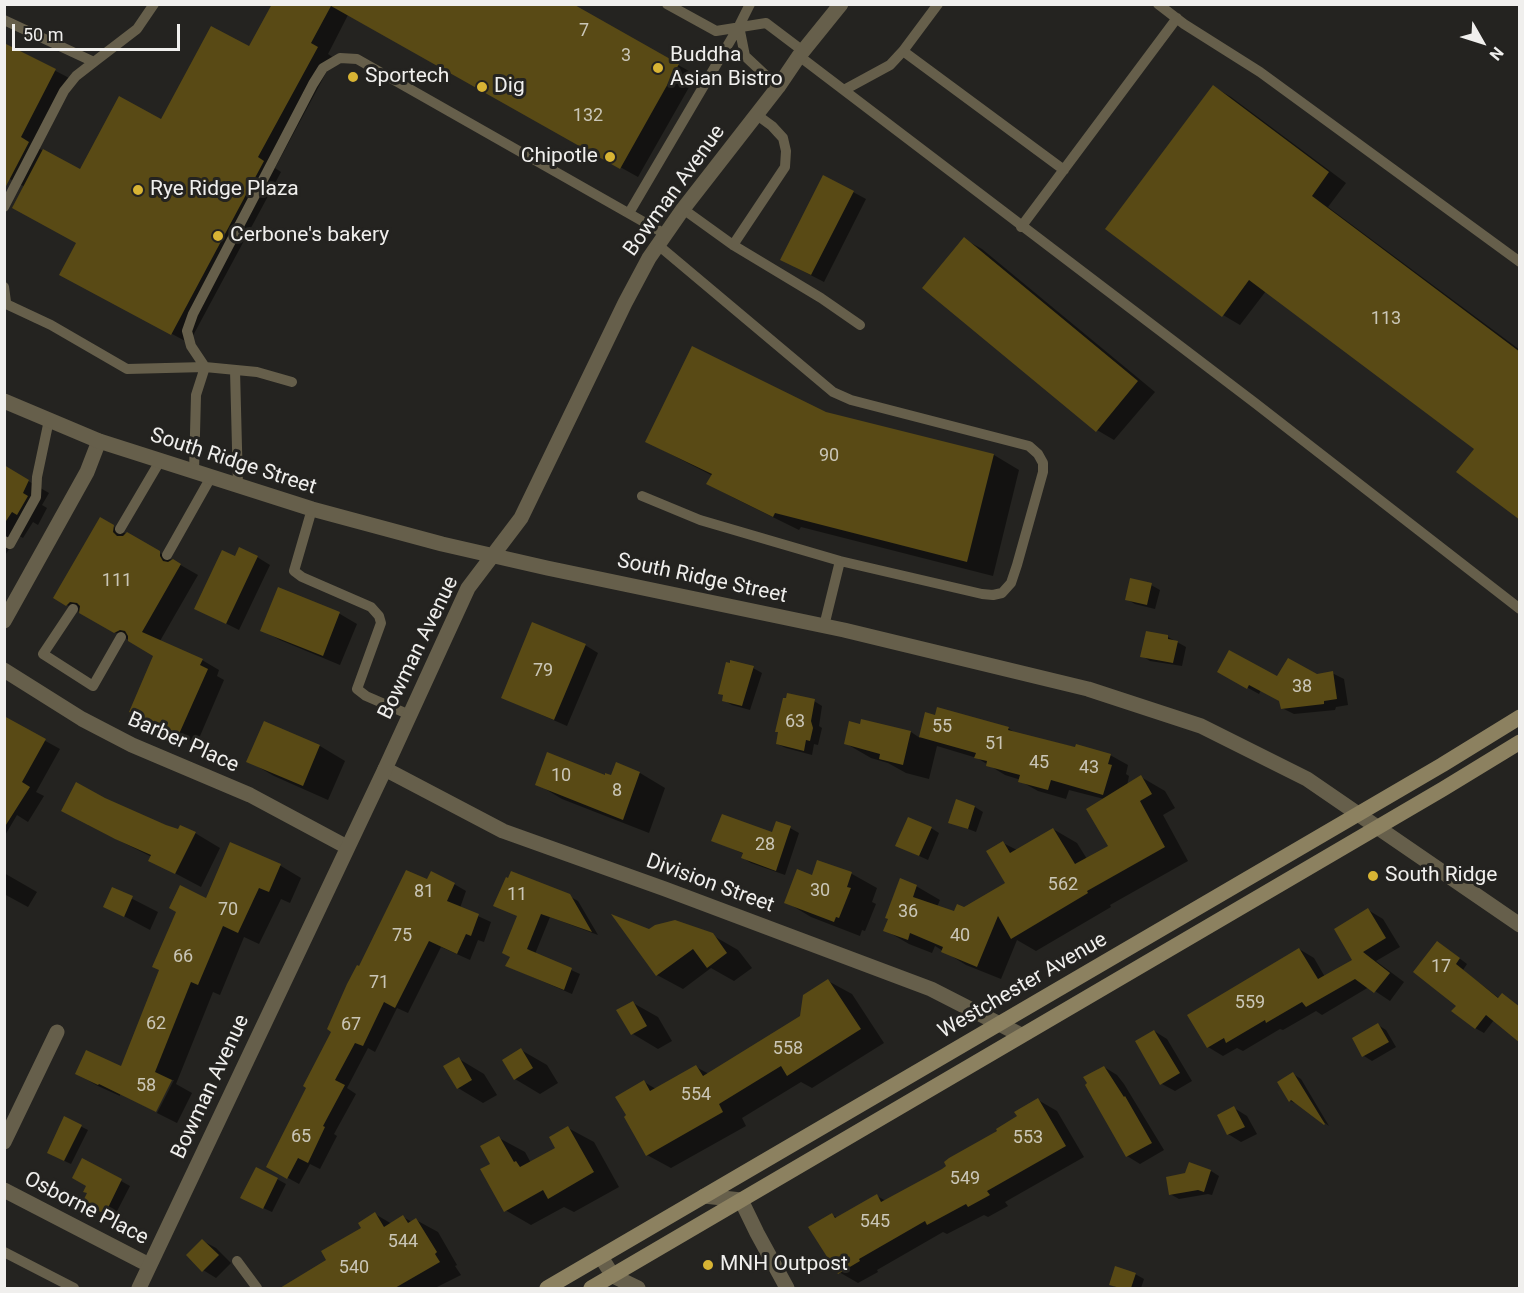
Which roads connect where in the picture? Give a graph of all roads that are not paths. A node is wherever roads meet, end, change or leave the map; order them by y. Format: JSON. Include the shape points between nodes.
{"nodes":[{"id":1,"x":154,"y":4,"type":"edge"},
{"id":2,"x":667,"y":4,"type":"edge"},
{"id":3,"x":750,"y":4,"type":"edge"},
{"id":4,"x":842,"y":4,"type":"edge"},
{"id":5,"x":938,"y":4,"type":"edge"},
{"id":6,"x":1158,"y":4,"type":"edge"},
{"id":7,"x":1177,"y":18,"type":"junction"},
{"id":8,"x":4,"y":20,"type":"edge"},
{"id":9,"x":739,"y":26,"type":"junction"},
{"id":10,"x":903,"y":51,"type":"junction"},
{"id":11,"x":801,"y":53,"type":"junction"},
{"id":12,"x":94,"y":62,"type":"junction"},
{"id":13,"x":778,"y":87,"type":"junction"},
{"id":14,"x":844,"y":90,"type":"junction"},
{"id":15,"x":757,"y":115,"type":"junction"},
{"id":16,"x":1064,"y":170,"type":"junction"},
{"id":17,"x":4,"y":207,"type":"edge"},
{"id":18,"x":683,"y":209,"type":"junction"},
{"id":19,"x":629,"y":213,"type":"junction"},
{"id":20,"x":1021,"y":227,"type":"junction"},
{"id":21,"x":661,"y":240,"type":"junction"},
{"id":22,"x":733,"y":245,"type":"junction"},
{"id":23,"x":1520,"y":262,"type":"edge"},
{"id":24,"x":4,"y":287,"type":"edge"},
{"id":25,"x":5,"y":302,"type":"edge"},
{"id":26,"x":861,"y":325,"type":"dead end"},
{"id":27,"x":205,"y":367,"type":"junction"},
{"id":28,"x":235,"y":370,"type":"junction"},
{"id":29,"x":292,"y":382,"type":"dead end"},
{"id":30,"x":4,"y":401,"type":"edge"},
{"id":31,"x":49,"y":420,"type":"junction"},
{"id":32,"x":99,"y":441,"type":"junction"},
{"id":33,"x":160,"y":461,"type":"junction"},
{"id":34,"x":194,"y":472,"type":"junction"},
{"id":35,"x":211,"y":477,"type":"junction"},
{"id":36,"x":238,"y":486,"type":"junction"},
{"id":37,"x":642,"y":496,"type":"dead end"},
{"id":38,"x":312,"y":509,"type":"junction"},
{"id":39,"x":120,"y":529,"type":"dead end"},
{"id":40,"x":4,"y":541,"type":"edge"},
{"id":41,"x":167,"y":555,"type":"dead end"},
{"id":42,"x":493,"y":555,"type":"junction"},
{"id":43,"x":840,"y":561,"type":"junction"},
{"id":44,"x":73,"y":609,"type":"dead end"},
{"id":45,"x":1520,"y":609,"type":"edge"},
{"id":46,"x":4,"y":621,"type":"edge"},
{"id":47,"x":824,"y":626,"type":"junction"},
{"id":48,"x":121,"y":637,"type":"dead end"},
{"id":49,"x":4,"y":670,"type":"edge"},
{"id":50,"x":410,"y":715,"type":"junction"},
{"id":51,"x":1520,"y":717,"type":"edge"},
{"id":52,"x":1520,"y":742,"type":"edge"},
{"id":53,"x":385,"y":769,"type":"junction"},
{"id":54,"x":1358,"y":814,"type":"junction"},
{"id":55,"x":1377,"y":827,"type":"junction"},
{"id":56,"x":347,"y":847,"type":"junction"},
{"id":57,"x":1520,"y":925,"type":"edge"},
{"id":58,"x":998,"y":1024,"type":"junction"},
{"id":59,"x":57,"y":1032,"type":"dead end"},
{"id":60,"x":1021,"y":1035,"type":"junction"},
{"id":61,"x":4,"y":1142,"type":"edge"},
{"id":62,"x":4,"y":1190,"type":"edge"},
{"id":63,"x":704,"y":1196,"type":"junction"},
{"id":64,"x":741,"y":1200,"type":"junction"},
{"id":65,"x":4,"y":1252,"type":"edge"},
{"id":66,"x":601,"y":1257,"type":"junction"},
{"id":67,"x":237,"y":1261,"type":"dead end"},
{"id":68,"x":149,"y":1265,"type":"junction"},
{"id":69,"x":613,"y":1276,"type":"junction"},
{"id":70,"x":74,"y":1288,"type":"edge"},
{"id":71,"x":139,"y":1288,"type":"edge"},
{"id":72,"x":257,"y":1288,"type":"edge"},
{"id":73,"x":547,"y":1288,"type":"edge"},
{"id":74,"x":591,"y":1288,"type":"edge"},
{"id":75,"x":638,"y":1288,"type":"edge"},
{"id":76,"x":787,"y":1288,"type":"edge"}],
"edges":[{"from":1,"to":12,"type":"lane","via":[[138,29]]},
{"from":2,"to":9,"type":"lane","via":[[716,31]]},
{"from":3,"to":9,"type":"lane"},
{"from":4,"to":11,"type":"street","name":"Bowman Avenue"},
{"from":5,"to":10,"type":"lane"},
{"from":6,"to":7,"type":"lane"},
{"from":7,"to":16,"type":"lane"},
{"from":7,"to":23,"type":"lane","via":[[1260,72]]},
{"from":8,"to":12,"type":"lane"},
{"from":9,"to":11,"type":"lane","via":[[766,23]]},
{"from":9,"to":13,"type":"lane","via":[[745,56]]},
{"from":9,"to":19,"type":"lane"},
{"from":10,"to":14,"type":"lane","via":[[890,65]]},
{"from":10,"to":16,"type":"lane"},
{"from":11,"to":13,"type":"street","name":"Bowman Avenue"},
{"from":11,"to":14,"type":"lane"},
{"from":12,"to":17,"type":"lane","via":[[64,91]]},
{"from":13,"to":15,"type":"street","name":"Bowman Avenue"},
{"from":14,"to":20,"type":"lane"},
{"from":15,"to":18,"type":"street","name":"Bowman Avenue"},
{"from":15,"to":22,"type":"lane","via":[[783,138],[785,167]]},
{"from":16,"to":20,"type":"lane"},
{"from":18,"to":21,"type":"street","name":"Bowman Avenue"},
{"from":18,"to":22,"type":"lane"},
{"from":19,"to":21,"type":"lane"},
{"from":19,"to":27,"type":"lane","via":[[357,59],[340,58],[322,68],[193,314],[187,331],[191,346]]},
{"from":20,"to":45,"type":"lane"},
{"from":21,"to":42,"type":"street","name":"Bowman Avenue","via":[[625,303],[520,518]]},
{"from":21,"to":43,"type":"lane","via":[[833,392],[1029,446],[1043,463],[1017,565],[1011,583],[1002,593],[982,594]]},
{"from":22,"to":26,"type":"lane"},
{"from":24,"to":25,"type":"lane"},
{"from":25,"to":27,"type":"lane","via":[[127,369]]},
{"from":27,"to":28,"type":"lane"},
{"from":27,"to":34,"type":"lane","via":[[196,395]]},
{"from":28,"to":29,"type":"lane"},
{"from":28,"to":36,"type":"lane"},
{"from":30,"to":31,"type":"street","name":"South Ridge Street"},
{"from":31,"to":32,"type":"street","name":"South Ridge Street"},
{"from":31,"to":40,"type":"lane","via":[[36,497],[10,544]]},
{"from":32,"to":33,"type":"street","name":"South Ridge Street"},
{"from":32,"to":46,"type":"street","via":[[87,472]]},
{"from":33,"to":34,"type":"street","name":"South Ridge Street"},
{"from":33,"to":39,"type":"lane"},
{"from":34,"to":35,"type":"street","name":"South Ridge Street"},
{"from":35,"to":36,"type":"street","name":"South Ridge Street"},
{"from":35,"to":41,"type":"lane"},
{"from":36,"to":38,"type":"street","name":"South Ridge Street"},
{"from":37,"to":43,"type":"lane","via":[[700,520]]},
{"from":38,"to":42,"type":"street","name":"South Ridge Street"},
{"from":38,"to":50,"type":"lane","via":[[294,571],[371,607],[379,616],[381,623],[357,688],[366,696]]},
{"from":42,"to":47,"type":"street","name":"South Ridge Street"},
{"from":42,"to":50,"type":"street","name":"Bowman Avenue","via":[[468,588]]},
{"from":43,"to":47,"type":"lane"},
{"from":44,"to":48,"type":"lane","via":[[43,654],[93,686]]},
{"from":47,"to":54,"type":"street","name":"South Ridge Street","via":[[1088,689],[1201,726],[1307,779]]},
{"from":49,"to":56,"type":"street","name":"Barber Place","via":[[132,745],[250,795]]},
{"from":50,"to":53,"type":"street","name":"Bowman Avenue"},
{"from":51,"to":54,"type":"main road","name":"Westchester Avenue"},
{"from":52,"to":55,"type":"main road","name":"Westchester Avenue"},
{"from":53,"to":56,"type":"street","name":"Bowman Avenue"},
{"from":53,"to":58,"type":"street","name":"Division Street","via":[[503,831],[931,989]]},
{"from":54,"to":55,"type":"street","name":"South Ridge Street"},
{"from":54,"to":58,"type":"main road","name":"Westchester Avenue"},
{"from":55,"to":57,"type":"street","name":"South Ridge Street"},
{"from":55,"to":60,"type":"main road","name":"Westchester Avenue"},
{"from":56,"to":68,"type":"street","name":"Bowman Avenue"},
{"from":58,"to":60,"type":"street","name":"Division Street"},
{"from":58,"to":63,"type":"main road","name":"Westchester Avenue"},
{"from":59,"to":61,"type":"street"},
{"from":60,"to":64,"type":"main road","name":"Westchester Avenue"},
{"from":62,"to":68,"type":"street","name":"Osborne Place"},
{"from":63,"to":64,"type":"street"},
{"from":63,"to":66,"type":"main road","name":"Westchester Avenue"},
{"from":64,"to":69,"type":"main road","name":"Westchester Avenue"},
{"from":64,"to":76,"type":"street"},
{"from":65,"to":70,"type":"lane"},
{"from":66,"to":69,"type":"street"},
{"from":66,"to":73,"type":"main road","name":"Westchester Avenue"},
{"from":67,"to":72,"type":"lane"},
{"from":68,"to":71,"type":"street","name":"Bowman Avenue"},
{"from":69,"to":74,"type":"main road","name":"Westchester Avenue"},
{"from":69,"to":75,"type":"street"}]}
